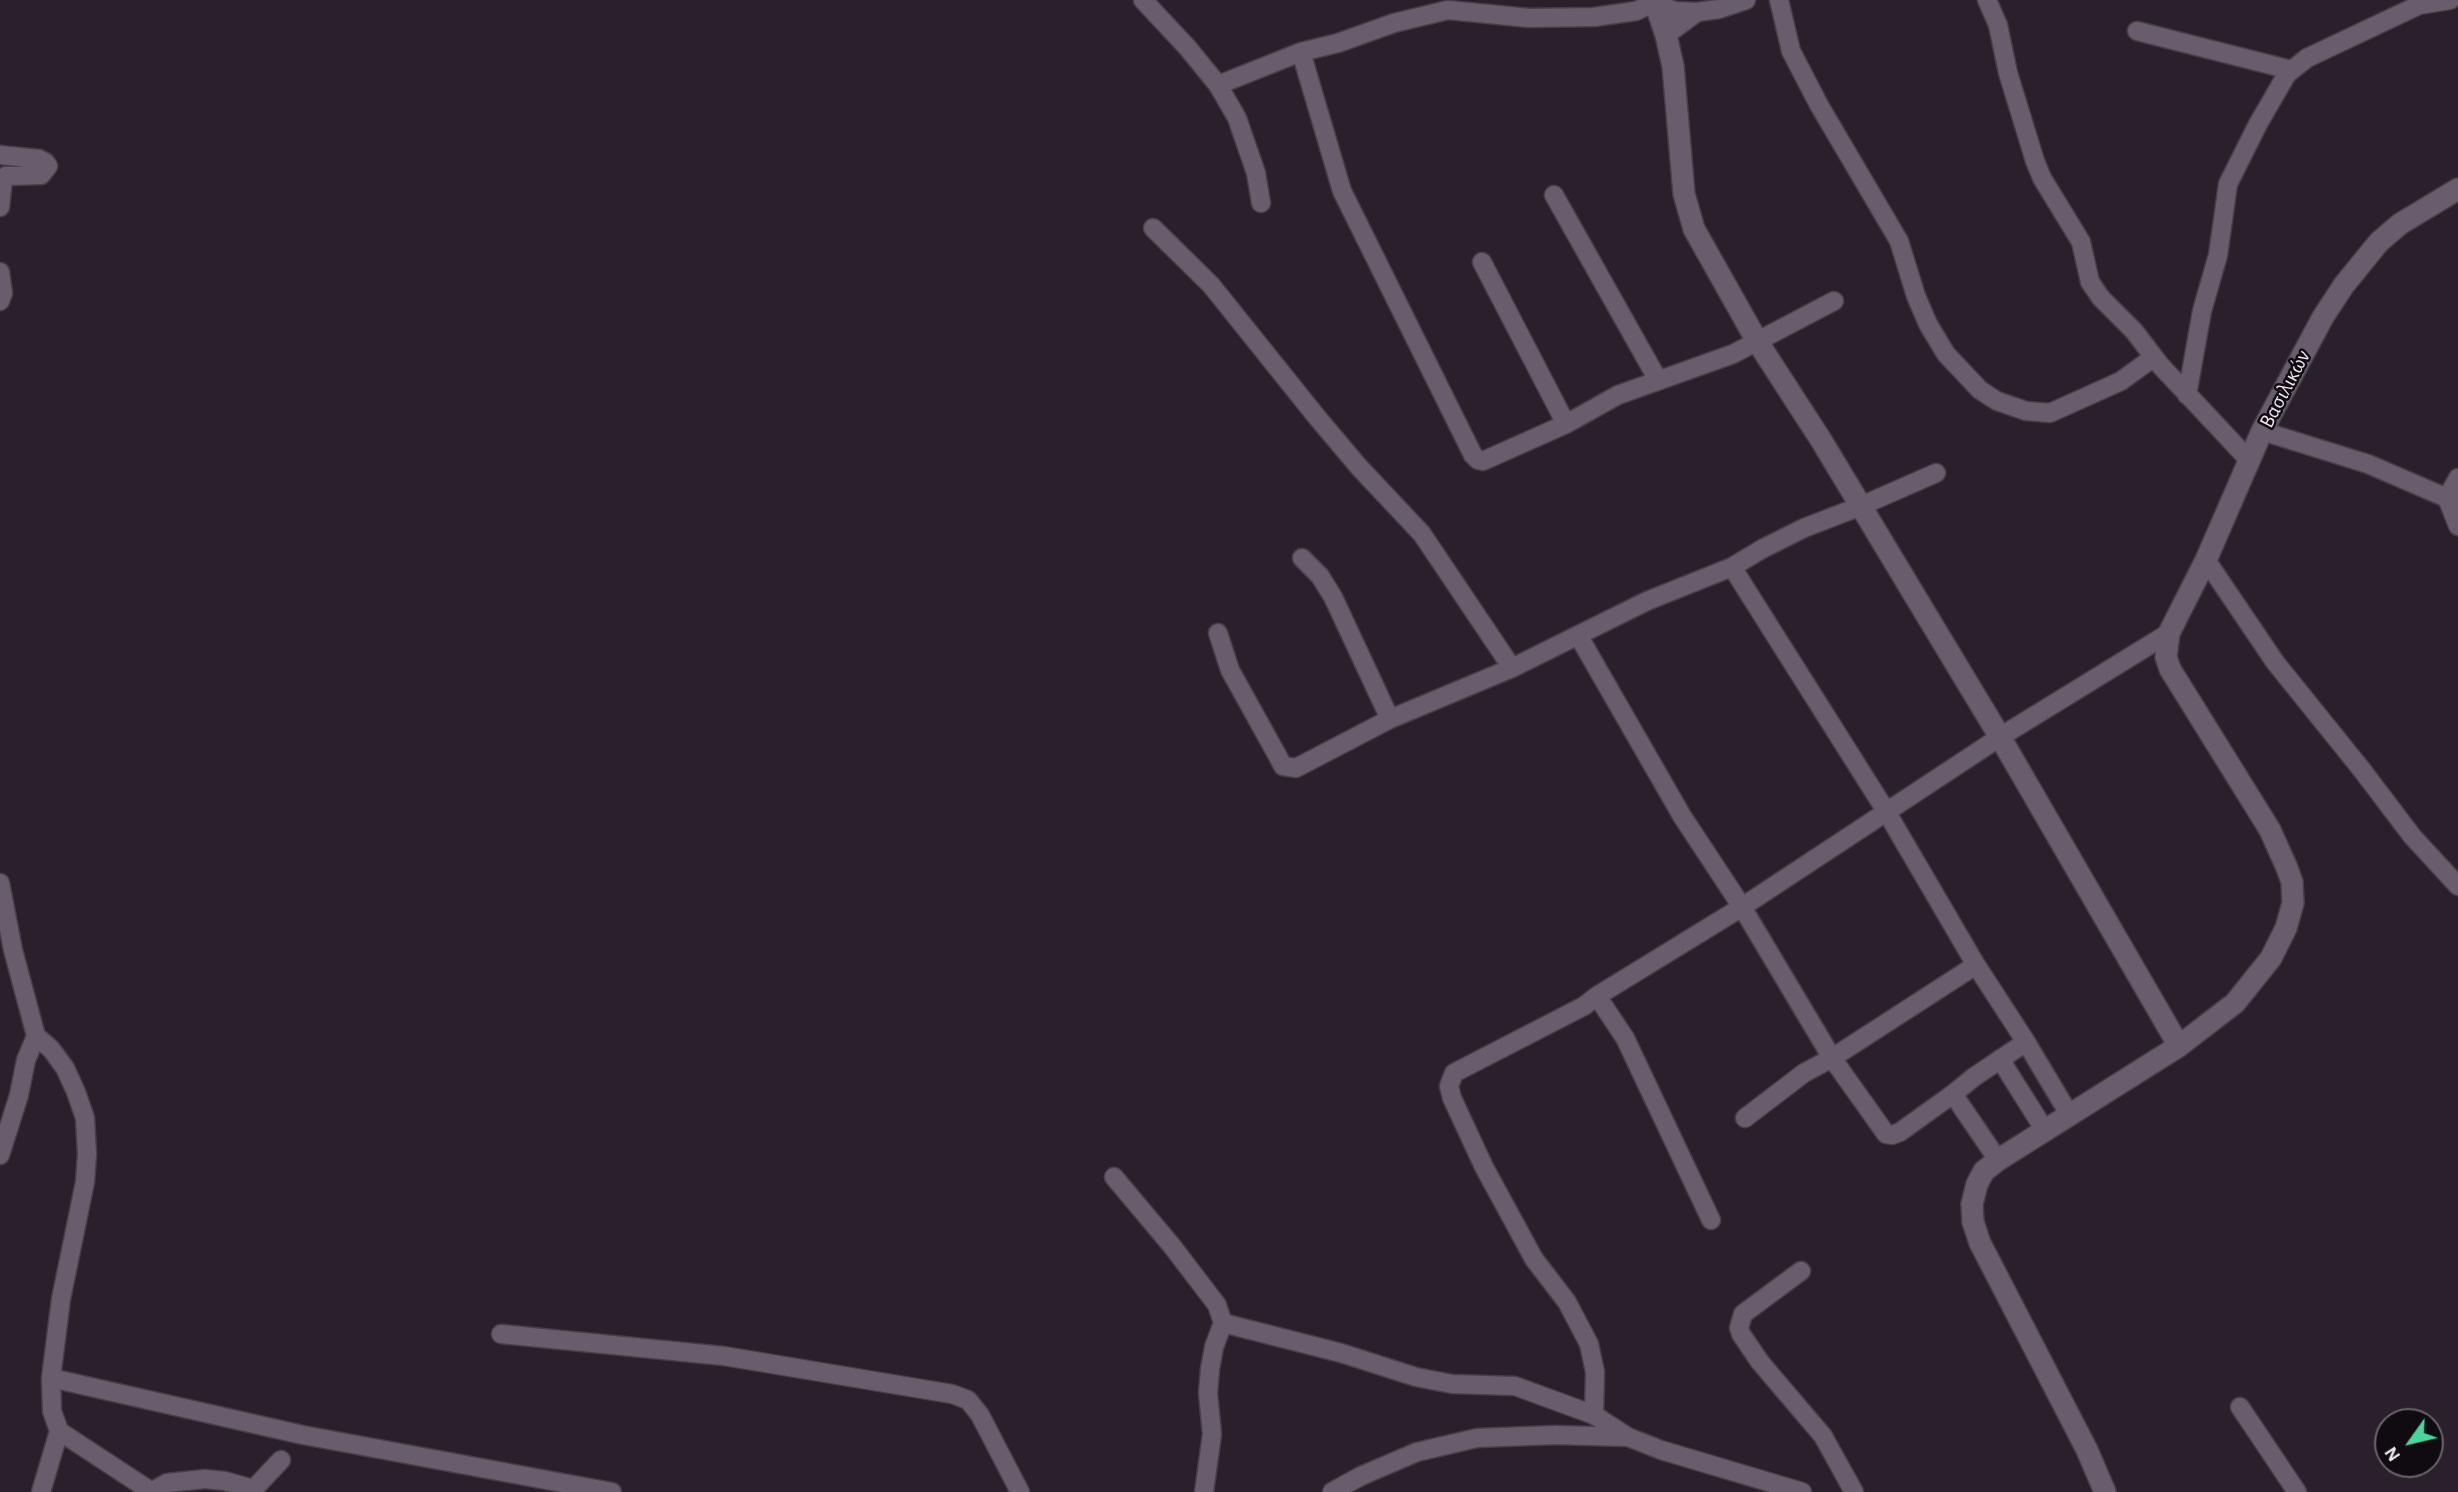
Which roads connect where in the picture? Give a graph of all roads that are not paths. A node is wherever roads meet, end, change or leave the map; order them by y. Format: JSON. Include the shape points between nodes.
{"nodes":[{"id":1,"x":1143,"y":0,"type":"edge"},
{"id":2,"x":1746,"y":0,"type":"edge"},
{"id":3,"x":1779,"y":0,"type":"edge"},
{"id":4,"x":1987,"y":0,"type":"edge"},
{"id":5,"x":2450,"y":0,"type":"edge"},
{"id":6,"x":1655,"y":1,"type":"edge"},
{"id":7,"x":2422,"y":3,"type":"edge"},
{"id":8,"x":1697,"y":12,"type":"junction"},
{"id":9,"x":2137,"y":31,"type":"dead end"},
{"id":10,"x":1666,"y":35,"type":"junction"},
{"id":11,"x":1301,"y":52,"type":"junction"},
{"id":12,"x":2291,"y":70,"type":"junction"},
{"id":13,"x":1218,"y":85,"type":"junction"},
{"id":14,"x":0,"y":155,"type":"edge"},
{"id":15,"x":2456,"y":191,"type":"edge"},
{"id":16,"x":1554,"y":195,"type":"dead end"},
{"id":17,"x":1261,"y":203,"type":"dead end"},
{"id":18,"x":0,"y":207,"type":"edge"},
{"id":19,"x":1153,"y":228,"type":"dead end"},
{"id":20,"x":1482,"y":262,"type":"dead end"},
{"id":21,"x":0,"y":272,"type":"edge"},
{"id":22,"x":0,"y":301,"type":"edge"},
{"id":23,"x":1834,"y":301,"type":"dead end"},
{"id":24,"x":1757,"y":341,"type":"junction"},
{"id":25,"x":2154,"y":356,"type":"junction"},
{"id":26,"x":1658,"y":380,"type":"junction"},
{"id":27,"x":2187,"y":394,"type":"junction"},
{"id":28,"x":1566,"y":424,"type":"junction"},
{"id":29,"x":2262,"y":431,"type":"junction"},
{"id":30,"x":2250,"y":461,"type":"junction"},
{"id":31,"x":1936,"y":473,"type":"dead end"},
{"id":32,"x":2458,"y":478,"type":"edge"},
{"id":33,"x":2452,"y":502,"type":"edge"},
{"id":34,"x":1861,"y":506,"type":"junction"},
{"id":35,"x":2458,"y":526,"type":"edge"},
{"id":36,"x":1302,"y":558,"type":"dead end"},
{"id":37,"x":2206,"y":560,"type":"junction"},
{"id":38,"x":1732,"y":567,"type":"junction"},
{"id":39,"x":1218,"y":633,"type":"dead end"},
{"id":40,"x":2169,"y":633,"type":"junction"},
{"id":41,"x":1578,"y":635,"type":"junction"},
{"id":42,"x":1512,"y":668,"type":"junction"},
{"id":43,"x":1390,"y":719,"type":"junction"},
{"id":44,"x":2000,"y":737,"type":"junction"},
{"id":45,"x":1886,"y":811,"type":"junction"},
{"id":46,"x":0,"y":883,"type":"edge"},
{"id":47,"x":2458,"y":886,"type":"edge"},
{"id":48,"x":1742,"y":907,"type":"junction"},
{"id":49,"x":1976,"y":965,"type":"junction"},
{"id":50,"x":1597,"y":996,"type":"junction"},
{"id":51,"x":36,"y":1037,"type":"junction"},
{"id":52,"x":2026,"y":1042,"type":"junction"},
{"id":53,"x":2179,"y":1046,"type":"junction"},
{"id":54,"x":1832,"y":1058,"type":"junction"},
{"id":55,"x":2000,"y":1059,"type":"junction"},
{"id":56,"x":1953,"y":1094,"type":"junction"},
{"id":57,"x":2069,"y":1114,"type":"junction"},
{"id":58,"x":1745,"y":1118,"type":"dead end"},
{"id":59,"x":2044,"y":1129,"type":"junction"},
{"id":60,"x":0,"y":1155,"type":"edge"},
{"id":61,"x":1997,"y":1160,"type":"junction"},
{"id":62,"x":1114,"y":1177,"type":"dead end"},
{"id":63,"x":1711,"y":1220,"type":"dead end"},
{"id":64,"x":1801,"y":1272,"type":"dead end"},
{"id":65,"x":1223,"y":1323,"type":"junction"},
{"id":66,"x":501,"y":1334,"type":"dead end"},
{"id":67,"x":51,"y":1378,"type":"junction"},
{"id":68,"x":2240,"y":1407,"type":"dead end"},
{"id":69,"x":1594,"y":1415,"type":"junction"},
{"id":70,"x":59,"y":1431,"type":"junction"},
{"id":71,"x":1628,"y":1437,"type":"junction"},
{"id":72,"x":281,"y":1460,"type":"dead end"},
{"id":73,"x":566,"y":1488,"type":"edge"},
{"id":74,"x":252,"y":1491,"type":"edge"},
{"id":75,"x":41,"y":1492,"type":"edge"},
{"id":76,"x":152,"y":1492,"type":"edge"},
{"id":77,"x":612,"y":1492,"type":"edge"},
{"id":78,"x":1020,"y":1492,"type":"edge"},
{"id":79,"x":1204,"y":1492,"type":"edge"},
{"id":80,"x":1332,"y":1492,"type":"edge"},
{"id":81,"x":1802,"y":1492,"type":"edge"},
{"id":82,"x":1854,"y":1492,"type":"edge"},
{"id":83,"x":2105,"y":1492,"type":"edge"},
{"id":84,"x":2297,"y":1492,"type":"edge"}],
"edges":[{"from":1,"to":13,"type":"street"},
{"from":2,"to":8,"type":"street"},
{"from":3,"to":25,"type":"street","via":[[1791,51],[1899,241],[1928,324],[1946,354],[1980,390],[2026,411],[2050,413],[2120,380]]},
{"from":4,"to":25,"type":"street","via":[[2035,161],[2081,242],[2090,282]]},
{"from":5,"to":7,"type":"street"},
{"from":6,"to":8,"type":"street","via":[[1674,11]]},
{"from":6,"to":10,"type":"street"},
{"from":6,"to":11,"type":"street","via":[[1636,11],[1594,17],[1529,18],[1448,10]]},
{"from":7,"to":12,"type":"street"},
{"from":8,"to":10,"type":"street"},
{"from":9,"to":12,"type":"street"},
{"from":10,"to":24,"type":"street","via":[[1687,211]]},
{"from":11,"to":13,"type":"street"},
{"from":11,"to":28,"type":"street","via":[[1342,191],[1474,456],[1483,461]]},
{"from":12,"to":27,"type":"street","via":[[2228,184],[2218,255]]},
{"from":13,"to":17,"type":"street","via":[[1237,118]]},
{"from":14,"to":18,"type":"street","via":[[39,159],[48,166],[41,175],[6,176]]},
{"from":15,"to":29,"type":"street","name":"Βασιλικών","via":[[2400,224],[2360,264],[2323,317]]},
{"from":16,"to":26,"type":"street"},
{"from":19,"to":42,"type":"street","via":[[1210,285],[1359,467],[1422,534]]},
{"from":20,"to":28,"type":"street"},
{"from":21,"to":22,"type":"street"},
{"from":23,"to":24,"type":"street"},
{"from":24,"to":26,"type":"street"},
{"from":24,"to":34,"type":"street"},
{"from":25,"to":27,"type":"street"},
{"from":26,"to":28,"type":"street","via":[[1618,395]]},
{"from":27,"to":30,"type":"street"},
{"from":29,"to":30,"type":"street","name":"Βασιλικών"},
{"from":29,"to":33,"type":"street","via":[[2368,464]]},
{"from":30,"to":37,"type":"street","name":"Βασιλικών"},
{"from":31,"to":34,"type":"street"},
{"from":32,"to":33,"type":"street"},
{"from":33,"to":35,"type":"street"},
{"from":34,"to":38,"type":"street","via":[[1793,533]]},
{"from":34,"to":44,"type":"street"},
{"from":36,"to":43,"type":"street","via":[[1321,576],[1333,597]]},
{"from":37,"to":40,"type":"street","name":"Βασιλικών"},
{"from":37,"to":47,"type":"street","via":[[2275,662],[2412,836]]},
{"from":38,"to":41,"type":"street"},
{"from":38,"to":45,"type":"street"},
{"from":39,"to":43,"type":"street","via":[[1230,670],[1283,766],[1296,768]]},
{"from":40,"to":44,"type":"street"},
{"from":40,"to":53,"type":"street","via":[[2166,657],[2170,669],[2270,830],[2292,882],[2293,903],[2286,928],[2255,980],[2235,1003]]},
{"from":41,"to":42,"type":"street"},
{"from":41,"to":48,"type":"street","via":[[1682,816]]},
{"from":42,"to":43,"type":"street"},
{"from":44,"to":45,"type":"street"},
{"from":44,"to":53,"type":"street"},
{"from":45,"to":48,"type":"street"},
{"from":45,"to":49,"type":"street"},
{"from":46,"to":51,"type":"street"},
{"from":48,"to":50,"type":"street"},
{"from":48,"to":54,"type":"street"},
{"from":49,"to":52,"type":"street"},
{"from":49,"to":54,"type":"street"},
{"from":50,"to":63,"type":"street","via":[[1625,1038]]},
{"from":50,"to":69,"type":"street","via":[[1454,1073],[1449,1086],[1484,1167],[1534,1259],[1567,1302],[1589,1344],[1595,1372]]},
{"from":51,"to":60,"type":"street"},
{"from":51,"to":67,"type":"street","via":[[65,1068],[76,1092],[85,1118],[87,1154]]},
{"from":52,"to":55,"type":"street"},
{"from":52,"to":57,"type":"street"},
{"from":53,"to":57,"type":"street"},
{"from":54,"to":56,"type":"street","via":[[1886,1134],[1900,1132]]},
{"from":54,"to":58,"type":"street","via":[[1804,1073]]},
{"from":55,"to":56,"type":"street"},
{"from":55,"to":59,"type":"street"},
{"from":56,"to":61,"type":"street"},
{"from":57,"to":59,"type":"street"},
{"from":59,"to":61,"type":"street"},
{"from":61,"to":83,"type":"street","via":[[1977,1184],[1973,1222]]},
{"from":62,"to":65,"type":"street","via":[[1217,1305]]},
{"from":64,"to":82,"type":"street","via":[[1743,1314],[1741,1334],[1823,1436]]},
{"from":65,"to":69,"type":"street","via":[[1416,1377],[1452,1384],[1515,1386]]},
{"from":65,"to":79,"type":"street","via":[[1210,1369],[1212,1434]]},
{"from":66,"to":78,"type":"street","via":[[723,1356],[953,1394],[968,1400],[980,1415]]},
{"from":67,"to":70,"type":"street","via":[[52,1411]]},
{"from":67,"to":73,"type":"street"},
{"from":68,"to":84,"type":"street"},
{"from":69,"to":71,"type":"street"},
{"from":70,"to":75,"type":"street"},
{"from":70,"to":76,"type":"street"},
{"from":71,"to":80,"type":"street","via":[[1477,1438],[1417,1452]]},
{"from":71,"to":81,"type":"street"},
{"from":72,"to":74,"type":"street"},
{"from":73,"to":77,"type":"street"},
{"from":74,"to":76,"type":"street","via":[[205,1479],[167,1483]]}]}
